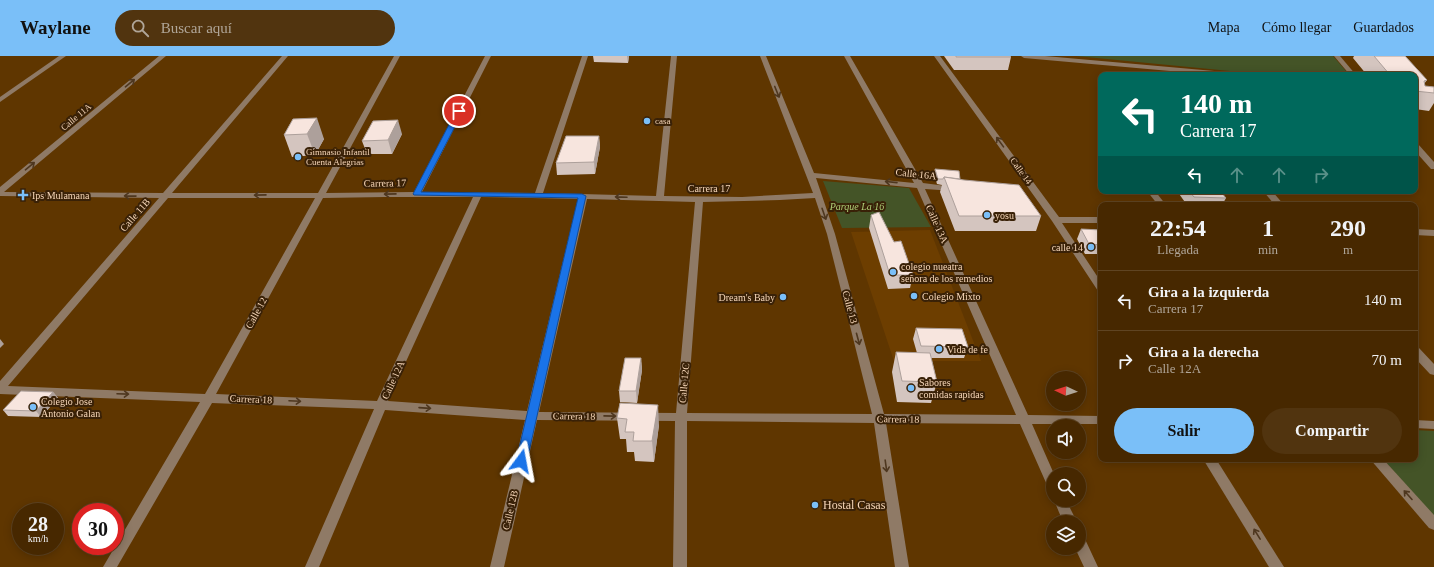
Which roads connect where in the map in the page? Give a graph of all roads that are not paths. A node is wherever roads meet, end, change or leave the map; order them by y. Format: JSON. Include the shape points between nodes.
{"nodes":[{"id":1,"x":63,"y":56,"type":"edge"},
{"id":2,"x":163,"y":56,"type":"edge"},
{"id":3,"x":285,"y":56,"type":"edge"},
{"id":4,"x":397,"y":56,"type":"edge"},
{"id":5,"x":488,"y":56,"type":"edge"},
{"id":6,"x":586,"y":56,"type":"edge"},
{"id":7,"x":674,"y":56,"type":"edge"},
{"id":8,"x":763,"y":56,"type":"edge"},
{"id":9,"x":847,"y":56,"type":"edge"},
{"id":10,"x":937,"y":56,"type":"edge"},
{"id":11,"x":1024,"y":56,"type":"edge"},
{"id":12,"x":1337,"y":56,"type":"edge"},
{"id":13,"x":1161,"y":68,"type":"junction"},
{"id":14,"x":1164,"y":72,"type":"edge"},
{"id":15,"x":1204,"y":72,"type":"edge"},
{"id":16,"x":1350,"y":72,"type":"edge"},
{"id":17,"x":0,"y":100,"type":"edge"},
{"id":18,"x":1418,"y":149,"type":"edge"},
{"id":19,"x":1434,"y":167,"type":"edge"},
{"id":20,"x":811,"y":175,"type":"junction"},
{"id":21,"x":920,"y":186,"type":"junction"},
{"id":22,"x":965,"y":190,"type":"edge"},
{"id":23,"x":0,"y":193,"type":"edge"},
{"id":24,"x":416,"y":194,"type":"junction"},
{"id":25,"x":1153,"y":194,"type":"edge"},
{"id":26,"x":1271,"y":194,"type":"edge"},
{"id":27,"x":321,"y":195,"type":"junction"},
{"id":28,"x":478,"y":195,"type":"junction"},
{"id":29,"x":538,"y":195,"type":"junction"},
{"id":30,"x":818,"y":195,"type":"junction"},
{"id":31,"x":166,"y":196,"type":"junction"},
{"id":32,"x":582,"y":196,"type":"junction"},
{"id":33,"x":1026,"y":196,"type":"edge"},
{"id":34,"x":660,"y":199,"type":"junction"},
{"id":35,"x":699,"y":199,"type":"junction"},
{"id":36,"x":1041,"y":199,"type":"junction"},
{"id":37,"x":1160,"y":202,"type":"edge"},
{"id":38,"x":1277,"y":202,"type":"edge"},
{"id":39,"x":1056,"y":220,"type":"junction"},
{"id":40,"x":1098,"y":220,"type":"edge"},
{"id":41,"x":1418,"y":232,"type":"edge"},
{"id":42,"x":1434,"y":233,"type":"edge"},
{"id":43,"x":1098,"y":284,"type":"edge"},
{"id":44,"x":1418,"y":354,"type":"edge"},
{"id":45,"x":1434,"y":371,"type":"edge"},
{"id":46,"x":0,"y":389,"type":"edge"},
{"id":47,"x":210,"y":397,"type":"junction"},
{"id":48,"x":381,"y":405,"type":"junction"},
{"id":49,"x":532,"y":416,"type":"junction"},
{"id":50,"x":681,"y":417,"type":"junction"},
{"id":51,"x":879,"y":418,"type":"junction"},
{"id":52,"x":1022,"y":420,"type":"junction"},
{"id":53,"x":1098,"y":420,"type":"edge"},
{"id":54,"x":1418,"y":424,"type":"edge"},
{"id":55,"x":1434,"y":425,"type":"edge"},
{"id":56,"x":1211,"y":462,"type":"edge"},
{"id":57,"x":1379,"y":462,"type":"edge"},
{"id":58,"x":1046,"y":470,"type":"edge"},
{"id":59,"x":1434,"y":524,"type":"edge"},
{"id":60,"x":1085,"y":555,"type":"edge"},
{"id":61,"x":110,"y":567,"type":"edge"},
{"id":62,"x":312,"y":567,"type":"edge"},
{"id":63,"x":497,"y":567,"type":"edge"},
{"id":64,"x":680,"y":567,"type":"edge"},
{"id":65,"x":902,"y":567,"type":"edge"},
{"id":66,"x":1091,"y":567,"type":"edge"},
{"id":67,"x":1277,"y":567,"type":"edge"}],
"edges":[{"from":1,"to":17,"type":"street"},
{"from":23,"to":2,"type":"street","name":"Calle 11A","one_way":true},
{"from":3,"to":31,"type":"street","name":"Calle 11B"},
{"from":4,"to":27,"type":"street","name":"Calle 12"},
{"from":5,"to":24,"type":"street"},
{"from":6,"to":29,"type":"street"},
{"from":7,"to":34,"type":"street"},
{"from":8,"to":20,"type":"street","name":"Calle 13","one_way":true},
{"from":9,"to":21,"type":"street","name":"Calle 13A"},
{"from":36,"to":10,"type":"street","name":"Calle 14","one_way":true},
{"from":11,"to":13,"type":"street"},
{"from":12,"to":16,"type":"street"},
{"from":13,"to":14,"type":"street"},
{"from":13,"to":15,"type":"street"},
{"from":18,"to":19,"type":"street"},
{"from":21,"to":20,"type":"street","name":"Calle 16A","one_way":true},
{"from":20,"to":30,"type":"street","name":"Calle 13"},
{"from":21,"to":22,"type":"street","name":"Calle 16A"},
{"from":21,"to":52,"type":"street","name":"Calle 13A"},
{"from":31,"to":23,"type":"street","name":"Carrera 17","one_way":true},
{"from":24,"to":27,"type":"street","name":"Carrera 17","one_way":true},
{"from":24,"to":28,"type":"street","name":"Carrera 17"},
{"from":25,"to":37,"type":"street"},
{"from":26,"to":38,"type":"street"},
{"from":27,"to":31,"type":"street","name":"Carrera 17","one_way":true},
{"from":27,"to":47,"type":"street","name":"Calle 12"},
{"from":28,"to":29,"type":"street","name":"Carrera 17"},
{"from":28,"to":48,"type":"street","name":"Calle 12A"},
{"from":29,"to":32,"type":"street","name":"Carrera 17"},
{"from":30,"to":35,"type":"street","name":"Carrera 17"},
{"from":30,"to":51,"type":"street","name":"Calle 13","one_way":true,"via":[[831,234]]},
{"from":31,"to":46,"type":"street","name":"Calle 11B"},
{"from":34,"to":32,"type":"street","name":"Carrera 17","one_way":true},
{"from":32,"to":49,"type":"street","name":"Calle 12B"},
{"from":33,"to":36,"type":"street"},
{"from":34,"to":35,"type":"street","name":"Carrera 17"},
{"from":35,"to":50,"type":"street","name":"Calle 12C"},
{"from":36,"to":39,"type":"street","name":"Calle 14"},
{"from":39,"to":40,"type":"street"},
{"from":39,"to":43,"type":"street","name":"Calle 14"},
{"from":41,"to":42,"type":"street"},
{"from":44,"to":45,"type":"street"},
{"from":46,"to":47,"type":"street","name":"Carrera 18","one_way":true},
{"from":47,"to":48,"type":"street","name":"Carrera 18","one_way":true},
{"from":47,"to":61,"type":"street","name":"Calle 12"},
{"from":48,"to":49,"type":"street","name":"Carrera 18","one_way":true},
{"from":48,"to":62,"type":"street","name":"Calle 12A"},
{"from":49,"to":50,"type":"street","name":"Carrera 18","one_way":true},
{"from":49,"to":63,"type":"street","name":"Calle 12B"},
{"from":50,"to":51,"type":"street","name":"Carrera 18"},
{"from":50,"to":64,"type":"street","name":"Calle 12C"},
{"from":51,"to":52,"type":"street","name":"Carrera 18"},
{"from":51,"to":65,"type":"street","name":"Calle 13","one_way":true},
{"from":52,"to":53,"type":"street","name":"Carrera 18"},
{"from":52,"to":58,"type":"street","name":"Calle 13A"},
{"from":54,"to":55,"type":"street"},
{"from":67,"to":56,"type":"street","one_way":true},
{"from":59,"to":57,"type":"street","one_way":true},
{"from":60,"to":66,"type":"street"}]}
